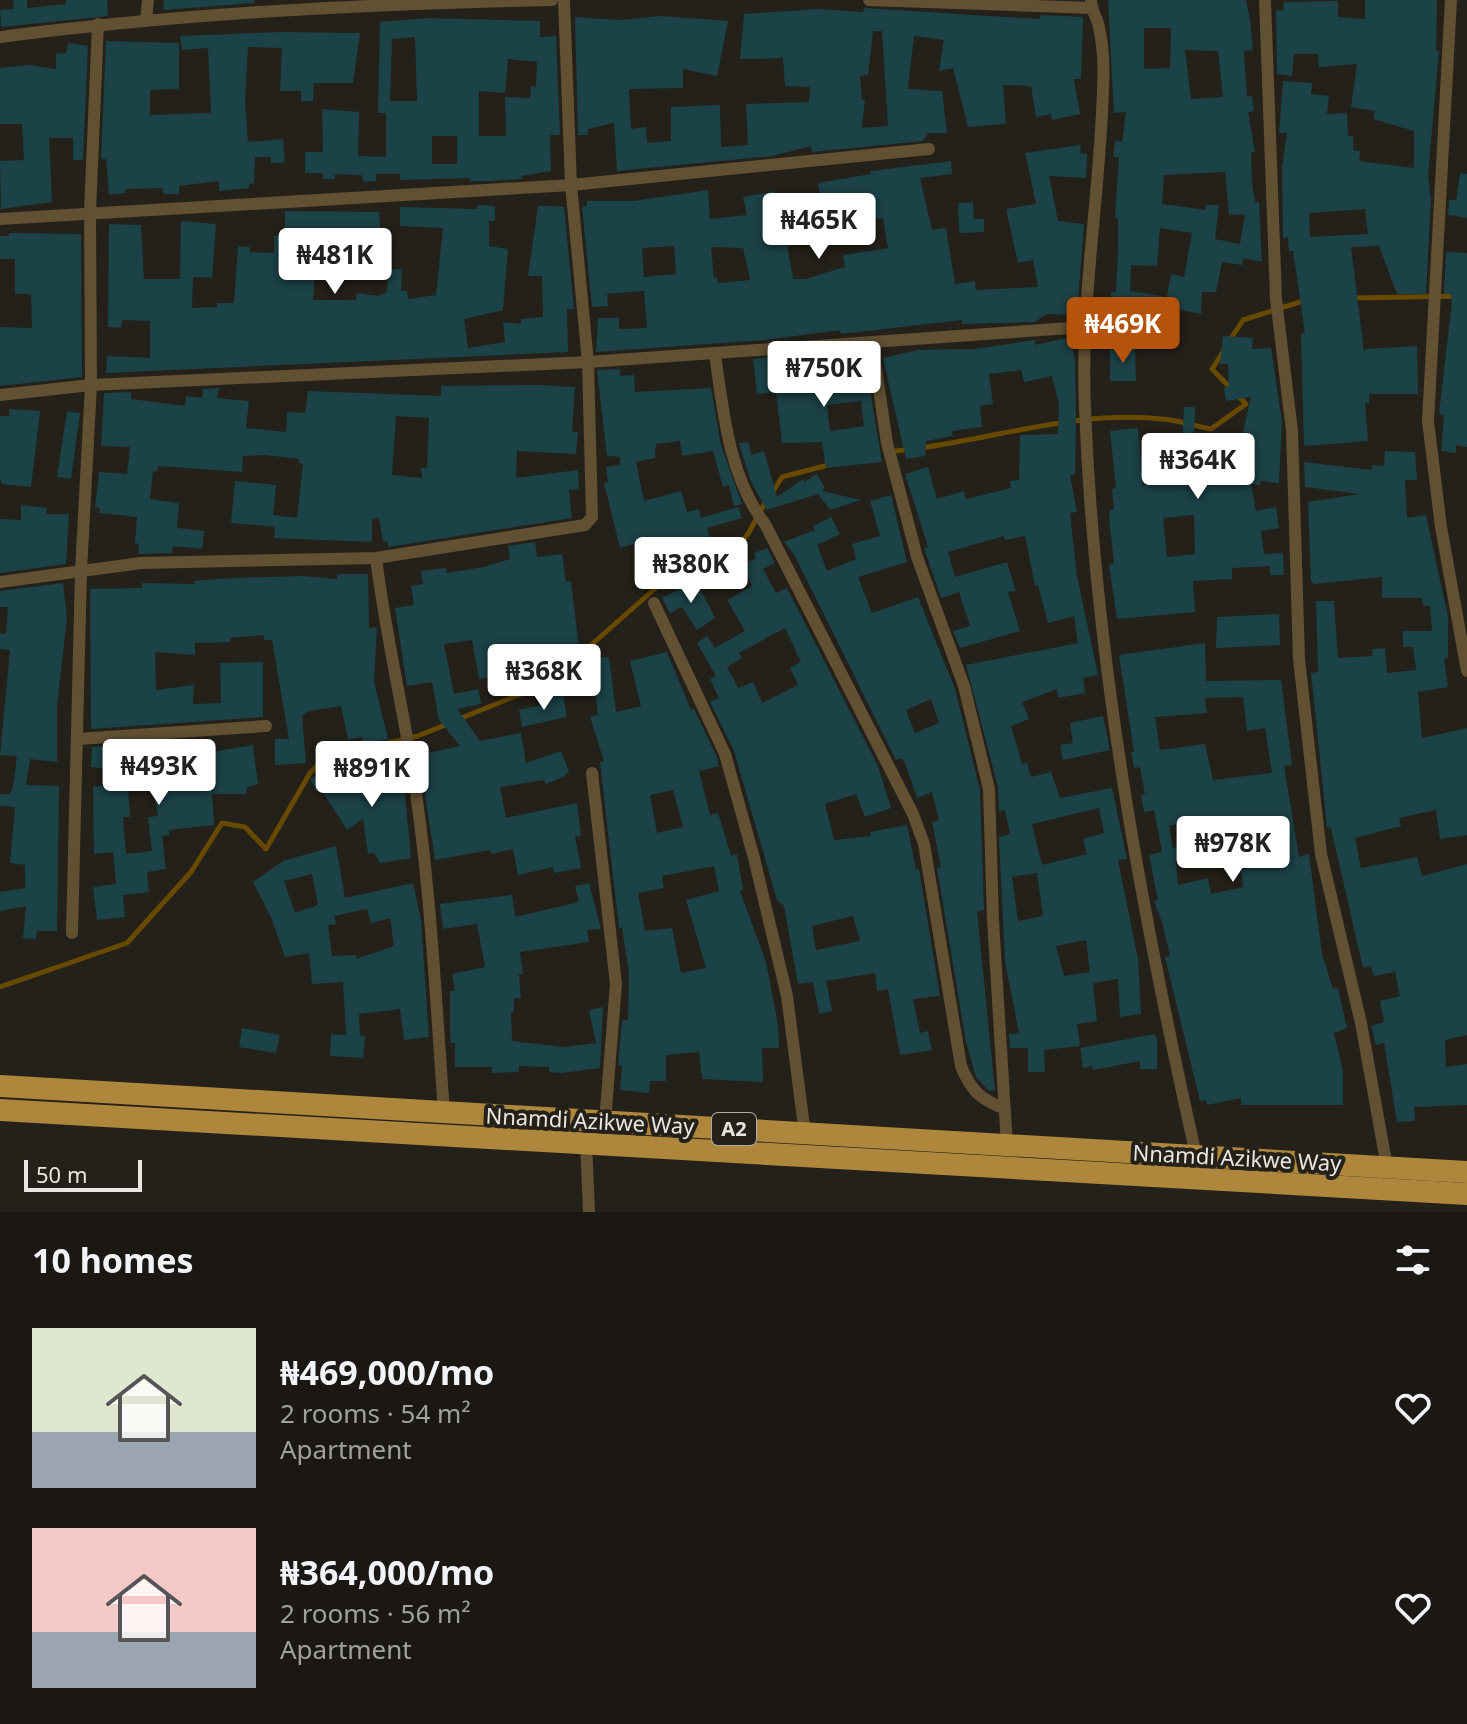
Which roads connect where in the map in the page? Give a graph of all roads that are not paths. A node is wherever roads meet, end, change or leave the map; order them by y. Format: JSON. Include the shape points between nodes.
{"nodes":[{"id":1,"x":148,"y":0,"type":"edge"},
{"id":2,"x":521,"y":0,"type":"edge"},
{"id":3,"x":552,"y":0,"type":"edge"},
{"id":4,"x":564,"y":0,"type":"edge"},
{"id":5,"x":869,"y":0,"type":"edge"},
{"id":6,"x":899,"y":0,"type":"edge"},
{"id":7,"x":1265,"y":0,"type":"edge"},
{"id":8,"x":1451,"y":0,"type":"edge"},
{"id":9,"x":348,"y":3,"type":"edge"},
{"id":10,"x":1093,"y":3,"type":"edge"},
{"id":11,"x":146,"y":21,"type":"junction"},
{"id":12,"x":98,"y":24,"type":"junction"},
{"id":13,"x":0,"y":37,"type":"edge"},
{"id":14,"x":929,"y":149,"type":"dead end"},
{"id":15,"x":571,"y":185,"type":"junction"},
{"id":16,"x":90,"y":212,"type":"junction"},
{"id":17,"x":0,"y":219,"type":"edge"},
{"id":18,"x":1085,"y":327,"type":"junction"},
{"id":19,"x":872,"y":343,"type":"junction"},
{"id":20,"x":715,"y":354,"type":"junction"},
{"id":21,"x":588,"y":362,"type":"junction"},
{"id":22,"x":91,"y":385,"type":"junction"},
{"id":23,"x":0,"y":395,"type":"edge"},
{"id":24,"x":376,"y":558,"type":"junction"},
{"id":25,"x":81,"y":571,"type":"junction"},
{"id":26,"x":0,"y":582,"type":"edge"},
{"id":27,"x":654,"y":603,"type":"dead end"},
{"id":28,"x":1467,"y":671,"type":"edge"},
{"id":29,"x":266,"y":726,"type":"dead end"},
{"id":30,"x":78,"y":739,"type":"junction"},
{"id":31,"x":592,"y":773,"type":"dead end"},
{"id":32,"x":72,"y":933,"type":"dead end"},
{"id":33,"x":0,"y":1086,"type":"edge"},
{"id":34,"x":1005,"y":1109,"type":"junction"},
{"id":35,"x":0,"y":1110,"type":"edge"},
{"id":36,"x":444,"y":1112,"type":"junction"},
{"id":37,"x":605,"y":1121,"type":"junction"},
{"id":38,"x":805,"y":1134,"type":"junction"},
{"id":39,"x":586,"y":1142,"type":"junction"},
{"id":40,"x":1007,"y":1145,"type":"junction"},
{"id":41,"x":1196,"y":1155,"type":"junction"},
{"id":42,"x":1387,"y":1167,"type":"junction"},
{"id":43,"x":1467,"y":1172,"type":"edge"},
{"id":44,"x":1467,"y":1194,"type":"edge"},
{"id":45,"x":589,"y":1212,"type":"edge"}],
"edges":[{"from":1,"to":11,"type":"street"},
{"from":2,"to":3,"type":"street"},
{"from":2,"to":9,"type":"street"},
{"from":4,"to":15,"type":"street"},
{"from":5,"to":6,"type":"street"},
{"from":6,"to":10,"type":"street"},
{"from":7,"to":42,"type":"street","via":[[1276,299],[1292,431],[1299,659],[1321,854],[1361,1023]]},
{"from":8,"to":28,"type":"street","via":[[1428,421]]},
{"from":9,"to":11,"type":"street"},
{"from":10,"to":18,"type":"street","via":[[1103,86]]},
{"from":11,"to":12,"type":"street"},
{"from":12,"to":13,"type":"street"},
{"from":12,"to":16,"type":"street"},
{"from":14,"to":15,"type":"street"},
{"from":15,"to":16,"type":"street"},
{"from":15,"to":21,"type":"street"},
{"from":16,"to":17,"type":"street"},
{"from":16,"to":22,"type":"street"},
{"from":18,"to":19,"type":"street"},
{"from":18,"to":41,"type":"street","via":[[1096,552],[1120,762],[1154,969]]},
{"from":19,"to":20,"type":"street"},
{"from":19,"to":34,"type":"street","via":[[887,443],[917,557],[964,686],[989,789]]},
{"from":20,"to":21,"type":"street"},
{"from":20,"to":34,"type":"street","via":[[734,455],[750,504],[765,524],[924,844],[961,1066],[981,1100]]},
{"from":21,"to":22,"type":"street"},
{"from":21,"to":24,"type":"street","via":[[592,517],[585,525]]},
{"from":22,"to":23,"type":"street"},
{"from":22,"to":25,"type":"street"},
{"from":24,"to":25,"type":"street","via":[[141,563]]},
{"from":24,"to":36,"type":"street","via":[[424,863]]},
{"from":25,"to":26,"type":"street"},
{"from":25,"to":30,"type":"street"},
{"from":27,"to":38,"type":"street","via":[[725,754],[787,996]]},
{"from":29,"to":30,"type":"street"},
{"from":30,"to":32,"type":"street"},
{"from":31,"to":37,"type":"street","via":[[616,984]]},
{"from":33,"to":36,"type":"highway","name":"Nnamdi Azikwe Way","number":"A2"},
{"from":34,"to":40,"type":"street"},
{"from":35,"to":39,"type":"highway","name":"Nnamdi Azikwe Way","number":"A2"},
{"from":36,"to":37,"type":"highway","name":"Nnamdi Azikwe Way","number":"A2"},
{"from":37,"to":38,"type":"highway","name":"Nnamdi Azikwe Way","number":"A2"},
{"from":38,"to":40,"type":"highway","name":"Nnamdi Azikwe Way","number":"A2"},
{"from":39,"to":44,"type":"highway","name":"Nnamdi Azikwe Way","number":"A2"},
{"from":39,"to":45,"type":"street"},
{"from":40,"to":41,"type":"highway","name":"Nnamdi Azikwe Way","number":"A2"},
{"from":41,"to":42,"type":"highway","name":"Nnamdi Azikwe Way","number":"A2"},
{"from":42,"to":43,"type":"highway","name":"Nnamdi Azikwe Way","number":"A2"}]}
